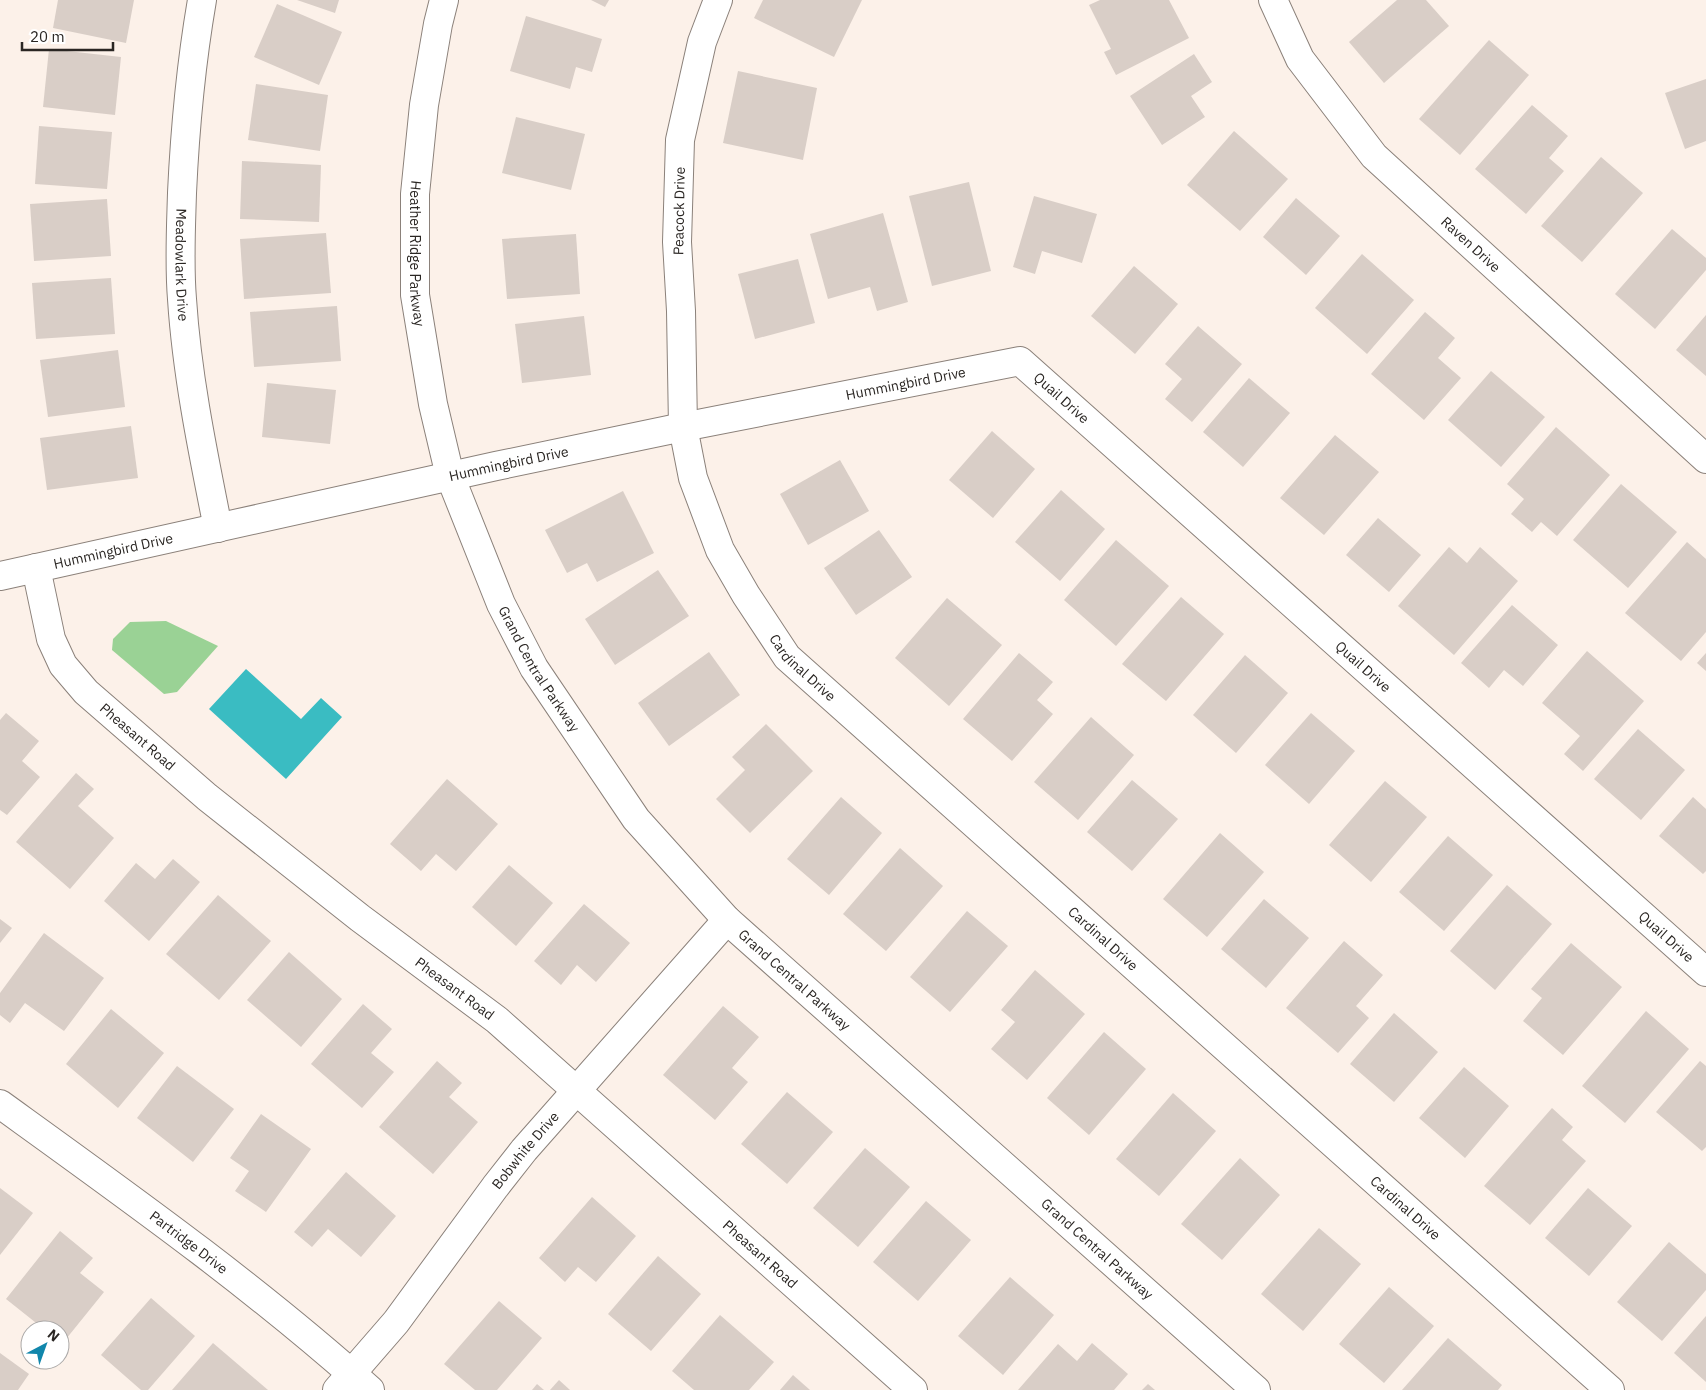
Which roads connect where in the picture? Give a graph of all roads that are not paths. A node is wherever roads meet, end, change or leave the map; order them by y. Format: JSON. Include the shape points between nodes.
{"nodes":[{"id":1,"x":202,"y":0,"type":"edge"},
{"id":2,"x":444,"y":0,"type":"edge"},
{"id":3,"x":718,"y":0,"type":"edge"},
{"id":4,"x":1273,"y":0,"type":"edge"},
{"id":5,"x":1020,"y":361,"type":"joint"},
{"id":6,"x":683,"y":426,"type":"junction"},
{"id":7,"x":1706,"y":458,"type":"edge"},
{"id":8,"x":450,"y":476,"type":"junction"},
{"id":9,"x":218,"y":528,"type":"junction"},
{"id":10,"x":36,"y":568,"type":"junction"},
{"id":11,"x":0,"y":576,"type":"edge"},
{"id":12,"x":727,"y":920,"type":"junction"},
{"id":13,"x":1706,"y":972,"type":"edge"},
{"id":14,"x":576,"y":1089,"type":"junction"},
{"id":15,"x":0,"y":1104,"type":"edge"},
{"id":16,"x":353,"y":1384,"type":"edge"},
{"id":17,"x":913,"y":1390,"type":"edge"},
{"id":18,"x":1256,"y":1390,"type":"edge"},
{"id":19,"x":1610,"y":1390,"type":"edge"}],
"edges":[{"from":1,"to":9,"type":"street","name":"Meadowlark Drive","via":[[184,143],[182,299],[202,447]]},
{"from":2,"to":8,"type":"street","name":"Heather Ridge Parkway","via":[[424,105],[415,194],[416,295]]},
{"from":3,"to":6,"type":"street","name":"Peacock Drive","via":[[702,42],[680,140],[676,242]]},
{"from":4,"to":7,"type":"street","name":"Raven Drive","via":[[1300,59],[1374,156]]},
{"from":5,"to":6,"type":"street","name":"Hummingbird Drive"},
{"from":5,"to":13,"type":"street","name":"Quail Drive"},
{"from":6,"to":8,"type":"street","name":"Hummingbird Drive"},
{"from":6,"to":19,"type":"street","name":"Cardinal Drive","via":[[693,478],[720,550],[787,657]]},
{"from":8,"to":9,"type":"street","name":"Hummingbird Drive"},
{"from":8,"to":12,"type":"street","name":"Grand Central Parkway","via":[[501,604],[534,668],[636,819]]},
{"from":9,"to":10,"type":"street","name":"Hummingbird Drive"},
{"from":10,"to":11,"type":"street","name":"Hummingbird Drive"},
{"from":10,"to":14,"type":"street","name":"Pheasant Road","via":[[51,640],[63,665],[86,692],[207,797],[360,918],[497,1020]]},
{"from":12,"to":14,"type":"street","name":"Bobwhite Drive"},
{"from":12,"to":18,"type":"street","name":"Grand Central Parkway"},
{"from":14,"to":16,"type":"street","name":"Bobwhite Drive","via":[[494,1186]]},
{"from":14,"to":17,"type":"street","name":"Pheasant Road"},
{"from":15,"to":16,"type":"street","name":"Partridge Drive","via":[[148,1211],[286,1319]]}]}
